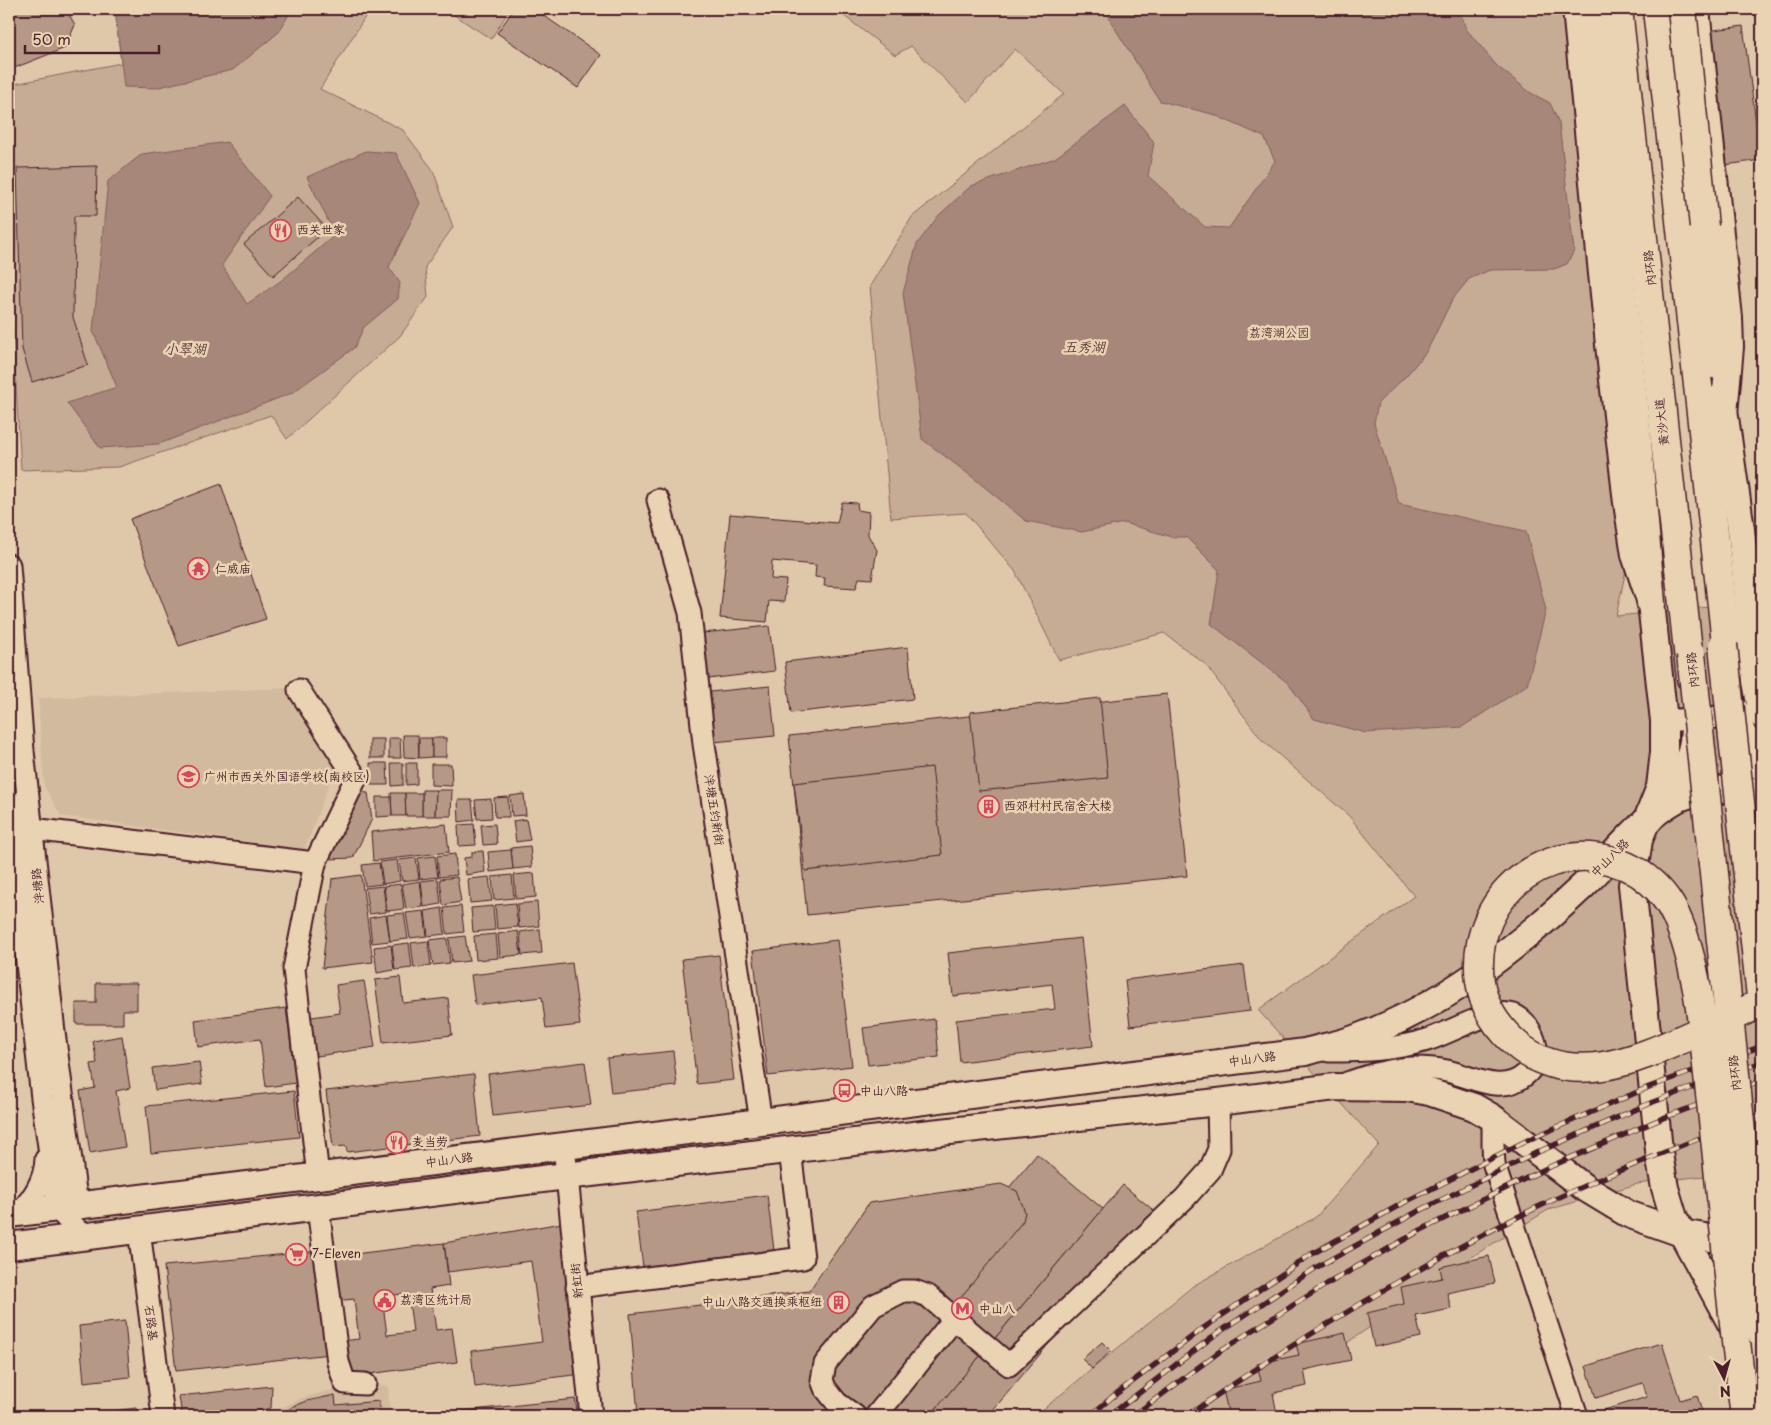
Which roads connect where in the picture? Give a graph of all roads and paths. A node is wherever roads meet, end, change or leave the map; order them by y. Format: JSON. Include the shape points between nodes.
{"nodes":[{"id":1,"x":1576,"y":9,"type":"edge"},
{"id":2,"x":1591,"y":9,"type":"edge"},
{"id":3,"x":1620,"y":9,"type":"edge"},
{"id":4,"x":1674,"y":10,"type":"edge"},
{"id":5,"x":1694,"y":342,"type":"junction"},
{"id":6,"x":1718,"y":364,"type":"junction"},
{"id":7,"x":1724,"y":414,"type":"junction"},
{"id":8,"x":658,"y":500,"type":"dead end"},
{"id":9,"x":9,"y":565,"type":"edge"},
{"id":10,"x":1755,"y":598,"type":"edge"},
{"id":11,"x":1651,"y":603,"type":"junction"},
{"id":12,"x":299,"y":690,"type":"dead end"},
{"id":13,"x":1762,"y":714,"type":"edge"},
{"id":14,"x":1735,"y":716,"type":"junction"},
{"id":15,"x":1695,"y":719,"type":"junction"},
{"id":16,"x":1664,"y":721,"type":"junction"},
{"id":17,"x":1757,"y":757,"type":"edge"},
{"id":18,"x":1762,"y":794,"type":"edge"},
{"id":19,"x":9,"y":800,"type":"edge"},
{"id":20,"x":1648,"y":820,"type":"junction"},
{"id":21,"x":32,"y":828,"type":"junction"},
{"id":22,"x":315,"y":863,"type":"junction"},
{"id":23,"x":1762,"y":1005,"type":"edge"},
{"id":24,"x":1305,"y":1052,"type":"junction"},
{"id":25,"x":1335,"y":1087,"type":"junction"},
{"id":26,"x":1218,"y":1102,"type":"junction"},
{"id":27,"x":1493,"y":1118,"type":"junction"},
{"id":28,"x":761,"y":1122,"type":"junction"},
{"id":29,"x":47,"y":1141,"type":"junction"},
{"id":30,"x":564,"y":1146,"type":"junction"},
{"id":31,"x":790,"y":1150,"type":"junction"},
{"id":32,"x":318,"y":1176,"type":"junction"},
{"id":33,"x":566,"y":1176,"type":"junction"},
{"id":34,"x":67,"y":1207,"type":"junction"},
{"id":35,"x":318,"y":1208,"type":"junction"},
{"id":36,"x":14,"y":1214,"type":"edge"},
{"id":37,"x":138,"y":1230,"type":"junction"},
{"id":38,"x":1681,"y":1233,"type":"junction"},
{"id":39,"x":84,"y":1237,"type":"junction"},
{"id":40,"x":1762,"y":1238,"type":"edge"},
{"id":41,"x":1717,"y":1239,"type":"junction"},
{"id":42,"x":9,"y":1246,"type":"edge"},
{"id":43,"x":577,"y":1287,"type":"junction"},
{"id":44,"x":1762,"y":1291,"type":"edge"},
{"id":45,"x":955,"y":1318,"type":"junction"},
{"id":46,"x":1762,"y":1332,"type":"edge"},
{"id":47,"x":365,"y":1384,"type":"dead end"},
{"id":48,"x":163,"y":1416,"type":"edge"},
{"id":49,"x":591,"y":1416,"type":"edge"},
{"id":50,"x":855,"y":1416,"type":"edge"},
{"id":51,"x":876,"y":1416,"type":"edge"},
{"id":52,"x":1577,"y":1416,"type":"edge"},
{"id":53,"x":1745,"y":1416,"type":"edge"},
{"id":54,"x":1756,"y":1416,"type":"edge"}],
"edges":[{"from":1,"to":11,"type":"main road","via":[[1627,503],[1635,555]]},
{"from":2,"to":11,"type":"highway"},
{"from":3,"to":15,"type":"highway","name":"黄沙大道"},
{"from":3,"to":46,"type":"highway","name":"内环路","bridge":true},
{"from":4,"to":5,"type":"highway","via":[[1678,210]]},
{"from":4,"to":6,"type":"highway","bridge":true,"via":[[1704,227]]},
{"from":4,"to":7,"type":"main road","via":[[1729,318],[1730,347]]},
{"from":4,"to":23,"type":"highway","bridge":true},
{"from":5,"to":6,"type":"main road"},
{"from":5,"to":14,"type":"highway"},
{"from":6,"to":7,"type":"main road"},
{"from":7,"to":10,"type":"main road"},
{"from":8,"to":28,"type":"street","name":"泮塘五约新街","via":[[690,613],[704,744]]},
{"from":9,"to":21,"type":"street","name":"泮塘路"},
{"from":10,"to":13,"type":"main road","via":[[1756,681]]},
{"from":11,"to":16,"type":"main road"},
{"from":12,"to":22,"type":"street","via":[[356,778]]},
{"from":13,"to":14,"type":"street"},
{"from":14,"to":15,"type":"street"},
{"from":14,"to":17,"type":"highway","via":[[1741,734]]},
{"from":15,"to":16,"type":"street"},
{"from":15,"to":20,"type":"highway","name":"黄沙大道","via":[[1695,744],[1688,765],[1671,794]]},
{"from":16,"to":20,"type":"main road","via":[[1663,770]]},
{"from":18,"to":20,"type":"main road","via":[[1736,789],[1695,793],[1679,799]]},
{"from":19,"to":29,"type":"street"},
{"from":20,"to":24,"type":"main road","name":"中山八路","via":[[1542,924],[1459,987],[1377,1030]]},
{"from":20,"to":38,"type":"main road","via":[[1636,852],[1633,900],[1660,1160],[1665,1188]]},
{"from":21,"to":22,"type":"street"},
{"from":21,"to":34,"type":"street","name":"泮塘路","via":[[67,1139]]},
{"from":22,"to":32,"type":"street","via":[[294,969]]},
{"from":23,"to":53,"type":"highway","bridge":true,"via":[[1737,1014],[1704,1029],[1696,1033],[1679,1041],[1642,1056],[1594,1067],[1552,1064],[1525,1051],[1492,1018],[1484,1001],[1480,980],[1481,941],[1487,921],[1505,891],[1535,869],[1571,858],[1607,860],[1629,867],[1651,881],[1676,914],[1685,939],[1701,1018],[1702,1028],[1703,1036],[1705,1055],[1707,1064],[1728,1275]]},
{"from":24,"to":25,"type":"street","via":[[1393,1048],[1426,1040],[1500,1013],[1520,1019],[1534,1040],[1535,1060],[1531,1070],[1509,1083],[1492,1084],[1447,1072],[1413,1068],[1367,1076]]},
{"from":24,"to":28,"type":"main road","name":"中山八路"},
{"from":25,"to":26,"type":"main road"},
{"from":25,"to":27,"type":"main road","via":[[1408,1088],[1429,1092],[1474,1107]]},
{"from":26,"to":31,"type":"main road"},
{"from":26,"to":45,"type":"street","via":[[1219,1149],[1210,1170],[1185,1198],[1009,1364]]},
{"from":27,"to":38,"type":"main road","via":[[1585,1188],[1621,1210]]},
{"from":27,"to":52,"type":"street","via":[[1494,1165]]},
{"from":28,"to":30,"type":"main road","name":"中山八路"},
{"from":29,"to":34,"type":"street"},
{"from":29,"to":36,"type":"street","via":[[46,1166],[37,1192]]},
{"from":30,"to":32,"type":"main road","name":"中山八路"},
{"from":30,"to":33,"type":"street","name":"新虹街"},
{"from":31,"to":33,"type":"main road"},
{"from":31,"to":43,"type":"street","via":[[803,1258]]},
{"from":32,"to":34,"type":"main road","name":"中山八路"},
{"from":33,"to":35,"type":"main road"},
{"from":33,"to":43,"type":"street","name":"新虹街"},
{"from":34,"to":36,"type":"main road","name":"中山八路"},
{"from":34,"to":39,"type":"street"},
{"from":35,"to":37,"type":"main road"},
{"from":35,"to":47,"type":"street","via":[[338,1362],[345,1382]]},
{"from":37,"to":39,"type":"main road"},
{"from":37,"to":48,"type":"street","name":"石路基"},
{"from":38,"to":41,"type":"main road"},
{"from":38,"to":54,"type":"main road","via":[[1741,1343]]},
{"from":39,"to":42,"type":"main road"},
{"from":40,"to":41,"type":"main road"},
{"from":41,"to":44,"type":"main road"},
{"from":43,"to":49,"type":"street","name":"新虹街"},
{"from":45,"to":50,"type":"street","via":[[928,1296],[914,1292],[903,1291],[873,1306],[825,1364],[822,1380],[837,1403]]},
{"from":45,"to":51,"type":"street"}]}
